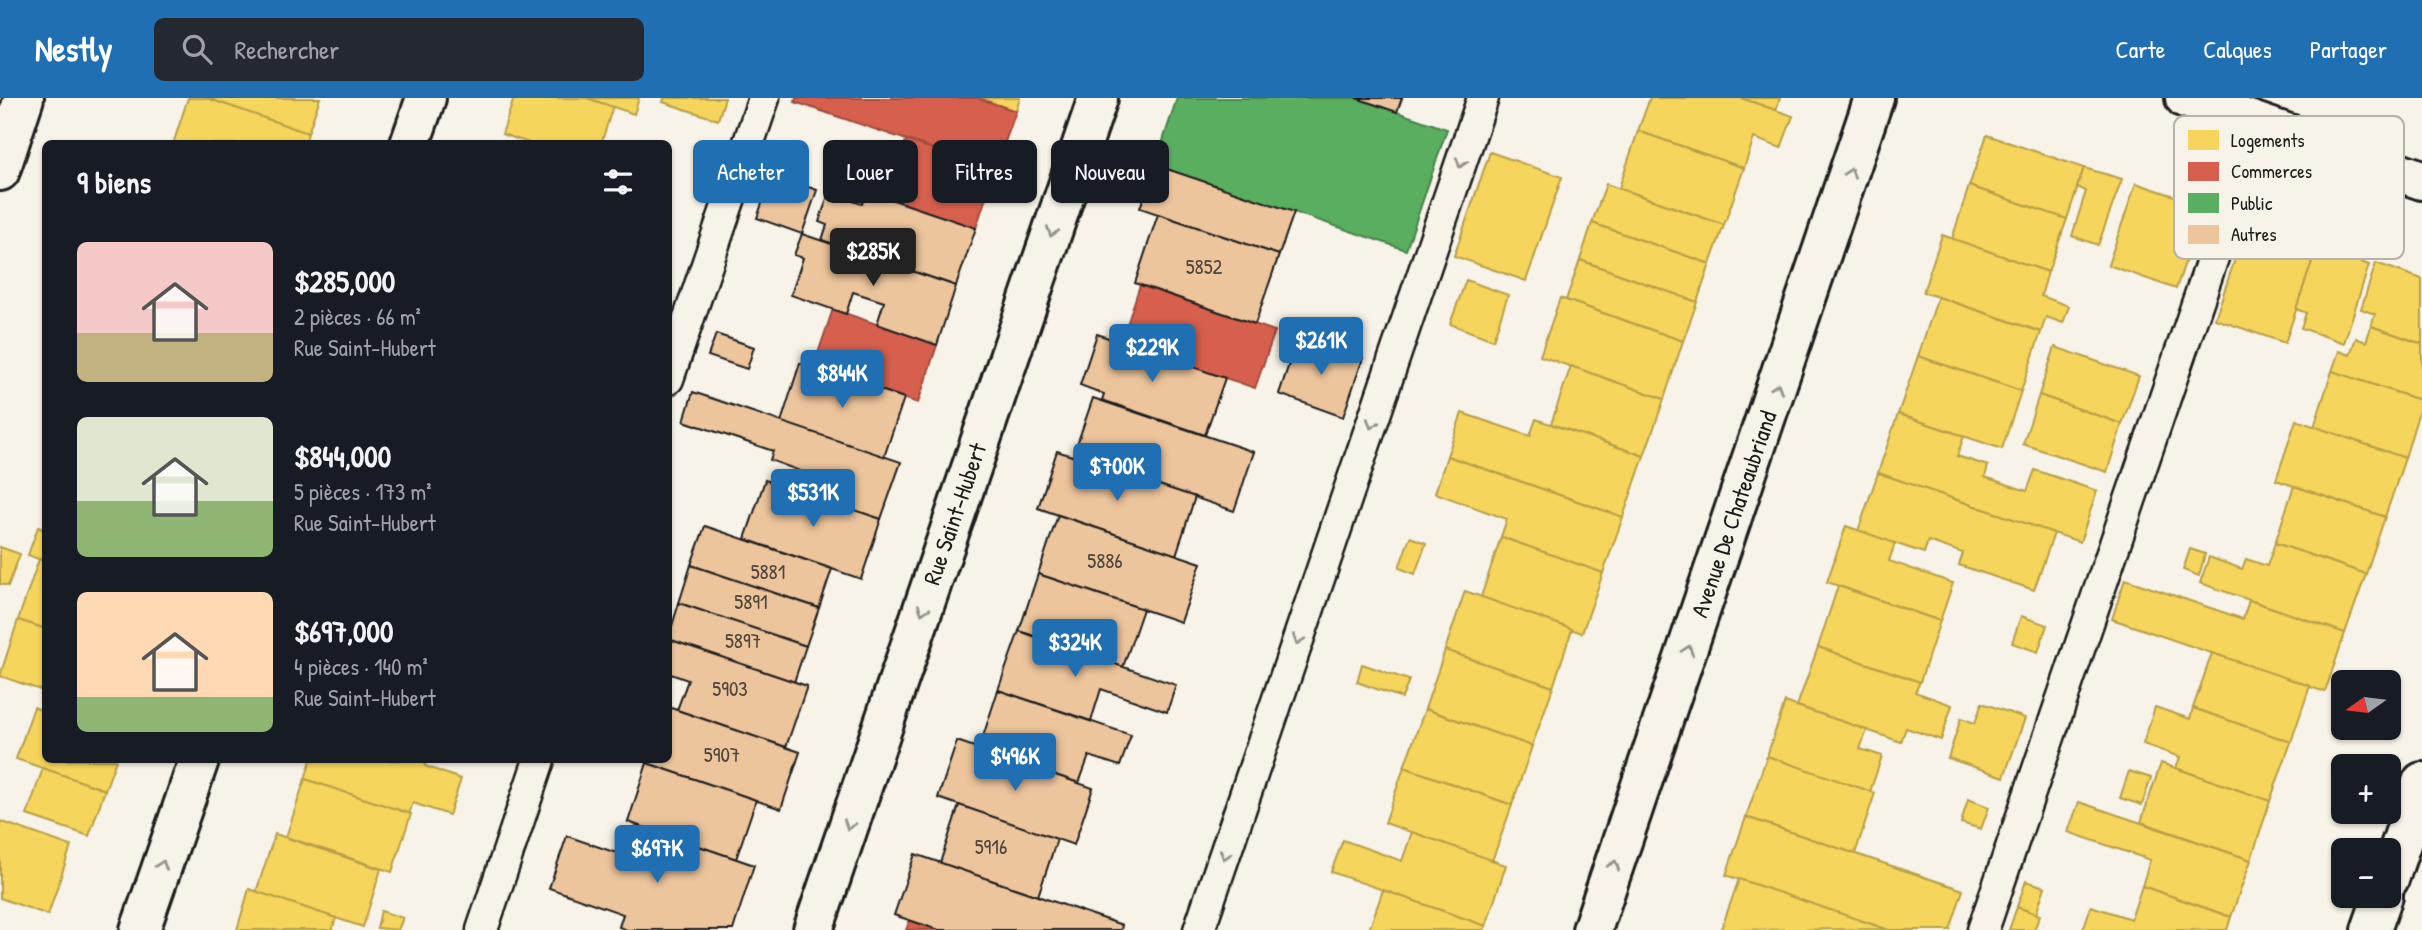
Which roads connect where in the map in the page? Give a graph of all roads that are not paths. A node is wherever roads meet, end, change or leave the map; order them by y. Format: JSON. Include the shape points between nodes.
{"nodes":[{"id":1,"x":24,"y":98,"type":"edge"},
{"id":2,"x":426,"y":98,"type":"edge"},
{"id":3,"x":764,"y":98,"type":"edge"},
{"id":4,"x":1098,"y":98,"type":"edge"},
{"id":5,"x":1483,"y":98,"type":"edge"},
{"id":6,"x":1874,"y":98,"type":"edge"},
{"id":7,"x":2185,"y":98,"type":"edge"},
{"id":8,"x":2238,"y":116,"type":"edge"},
{"id":9,"x":411,"y":140,"type":"edge"},
{"id":10,"x":0,"y":171,"type":"edge"},
{"id":11,"x":2404,"y":174,"type":"edge"},
{"id":12,"x":2422,"y":180,"type":"edge"},
{"id":13,"x":2212,"y":259,"type":"edge"},
{"id":14,"x":672,"y":367,"type":"edge"},
{"id":15,"x":198,"y":763,"type":"edge"},
{"id":16,"x":538,"y":763,"type":"edge"},
{"id":17,"x":2422,"y":782,"type":"edge"},
{"id":18,"x":2401,"y":844,"type":"edge"},
{"id":19,"x":2379,"y":908,"type":"edge"},
{"id":20,"x":140,"y":930,"type":"edge"},
{"id":21,"x":482,"y":930,"type":"edge"},
{"id":22,"x":813,"y":930,"type":"edge"},
{"id":23,"x":1199,"y":930,"type":"edge"},
{"id":24,"x":1592,"y":930,"type":"edge"},
{"id":25,"x":1983,"y":930,"type":"edge"},
{"id":26,"x":2371,"y":930,"type":"edge"}],
"edges":[{"from":1,"to":10,"type":"street"},
{"from":2,"to":9,"type":"street"},
{"from":3,"to":14,"type":"lane"},
{"from":4,"to":22,"type":"street","name":"Rue Saint-Hubert","one_way":true},
{"from":5,"to":23,"type":"lane","one_way":true},
{"from":24,"to":6,"type":"street","name":"Avenue De Chateaubriand","one_way":true},
{"from":7,"to":8,"type":"street"},
{"from":11,"to":12,"type":"street"},
{"from":13,"to":25,"type":"lane"},
{"from":20,"to":15,"type":"street","one_way":true},
{"from":16,"to":21,"type":"lane"},
{"from":17,"to":18,"type":"street"},
{"from":19,"to":26,"type":"street"}]}
